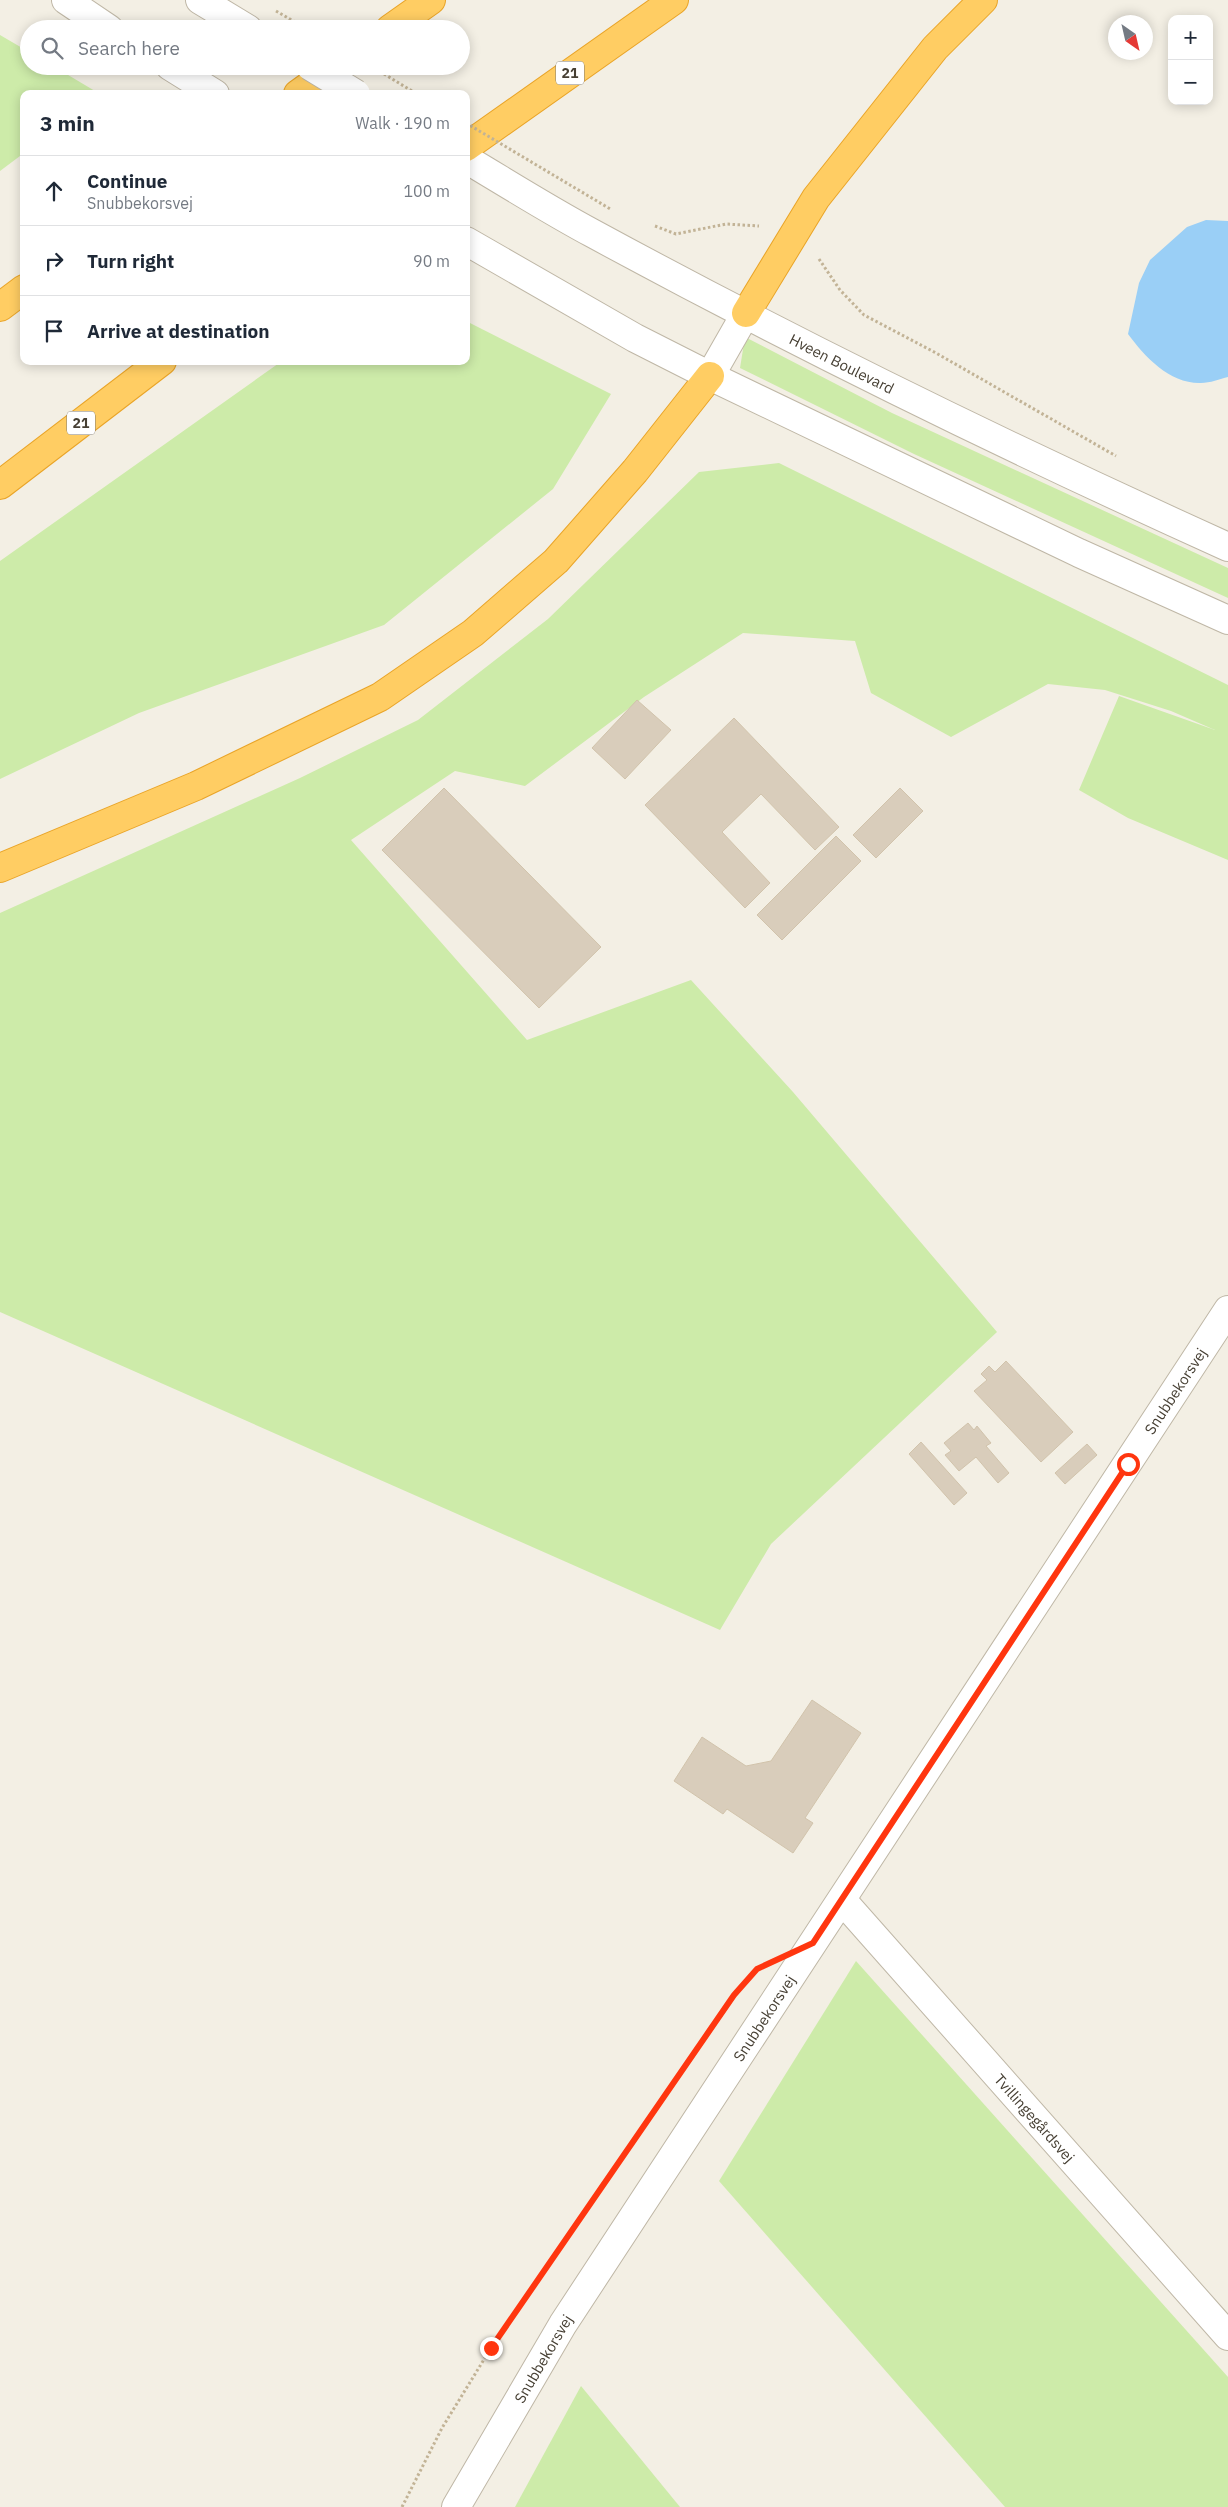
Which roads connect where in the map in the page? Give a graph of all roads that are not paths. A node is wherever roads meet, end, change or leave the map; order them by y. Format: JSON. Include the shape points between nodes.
{"nodes":[{"id":1,"x":66,"y":0,"type":"edge"},
{"id":2,"x":200,"y":0,"type":"edge"},
{"id":3,"x":431,"y":0,"type":"edge"},
{"id":4,"x":674,"y":0,"type":"edge"},
{"id":5,"x":983,"y":0,"type":"edge"},
{"id":6,"x":96,"y":20,"type":"edge"},
{"id":7,"x":233,"y":20,"type":"edge"},
{"id":8,"x":403,"y":20,"type":"edge"},
{"id":9,"x":184,"y":75,"type":"edge"},
{"id":10,"x":324,"y":75,"type":"edge"},
{"id":11,"x":325,"y":75,"type":"edge"},
{"id":12,"x":209,"y":90,"type":"edge"},
{"id":13,"x":304,"y":90,"type":"edge"},
{"id":14,"x":349,"y":90,"type":"edge"},
{"id":15,"x":470,"y":144,"type":"edge"},
{"id":16,"x":470,"y":161,"type":"edge"},
{"id":17,"x":470,"y":243,"type":"edge"},
{"id":18,"x":20,"y":292,"type":"edge"},
{"id":19,"x":0,"y":307,"type":"edge"},
{"id":20,"x":746,"y":313,"type":"junction"},
{"id":21,"x":157,"y":365,"type":"edge"},
{"id":22,"x":710,"y":376,"type":"junction"},
{"id":23,"x":0,"y":484,"type":"edge"},
{"id":24,"x":1228,"y":548,"type":"edge"},
{"id":25,"x":1228,"y":620,"type":"edge"},
{"id":26,"x":0,"y":868,"type":"edge"},
{"id":27,"x":1228,"y":1310,"type":"edge"},
{"id":28,"x":842,"y":1900,"type":"junction"},
{"id":29,"x":1228,"y":2336,"type":"edge"},
{"id":30,"x":456,"y":2507,"type":"edge"}],
"edges":[{"from":1,"to":6,"type":"street"},
{"from":2,"to":7,"type":"street"},
{"from":3,"to":8,"type":"highway"},
{"from":4,"to":15,"type":"highway","number":"21"},
{"from":5,"to":20,"type":"highway","via":[[935,48],[816,198]]},
{"from":9,"to":12,"type":"street"},
{"from":10,"to":13,"type":"highway"},
{"from":11,"to":14,"type":"street","bridge":true},
{"from":16,"to":20,"type":"street","name":"Hveen Boulevard","via":[[591,232]]},
{"from":17,"to":22,"type":"street","via":[[635,338]]},
{"from":18,"to":19,"type":"highway"},
{"from":20,"to":22,"type":"street"},
{"from":20,"to":24,"type":"street","name":"Hveen Boulevard","via":[[1040,462]]},
{"from":21,"to":23,"type":"highway","number":"21"},
{"from":22,"to":25,"type":"street","via":[[1079,553]]},
{"from":22,"to":26,"type":"highway","via":[[636,471],[556,561],[473,634],[380,697],[196,786]]},
{"from":27,"to":28,"type":"street","name":"Snubbekorsvej"},
{"from":28,"to":29,"type":"street","name":"Tvillingegårdsvej"},
{"from":28,"to":30,"type":"street","name":"Snubbekorsvej","via":[[563,2324]]}]}
